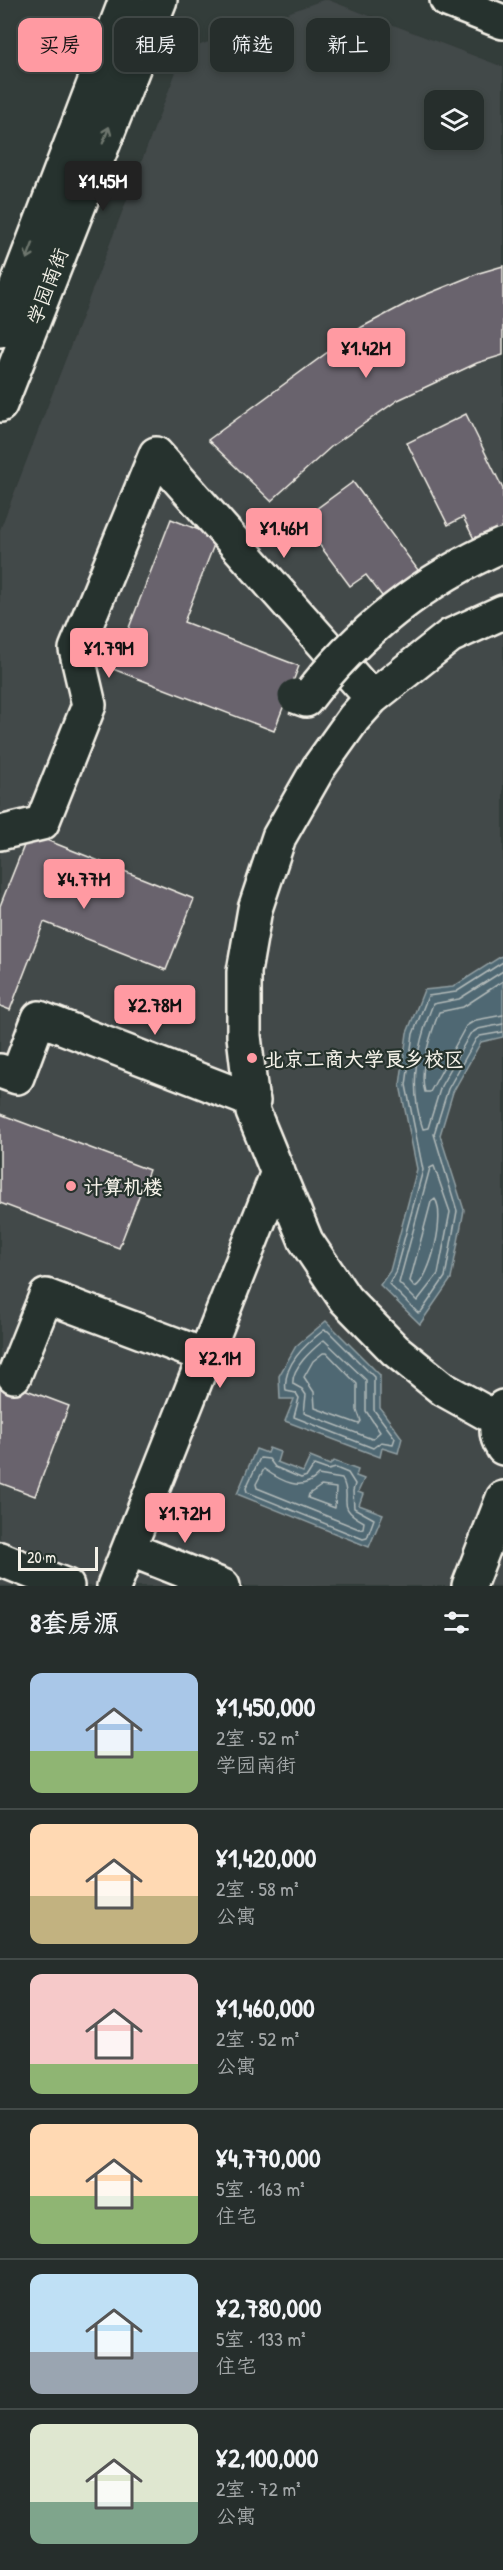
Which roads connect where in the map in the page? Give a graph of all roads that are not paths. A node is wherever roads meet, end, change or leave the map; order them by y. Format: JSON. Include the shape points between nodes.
{"nodes":[{"id":1,"x":126,"y":0,"type":"edge"},
{"id":2,"x":160,"y":0,"type":"edge"},
{"id":3,"x":447,"y":0,"type":"edge"},
{"id":4,"x":503,"y":22,"type":"edge"},
{"id":5,"x":0,"y":330,"type":"edge"},
{"id":6,"x":0,"y":405,"type":"edge"},
{"id":7,"x":503,"y":545,"type":"edge"},
{"id":8,"x":503,"y":612,"type":"edge"},
{"id":9,"x":295,"y":696,"type":"dead end"},
{"id":10,"x":372,"y":698,"type":"junction"},
{"id":11,"x":0,"y":833,"type":"edge"},
{"id":12,"x":0,"y":1071,"type":"edge"},
{"id":13,"x":253,"y":1101,"type":"junction"},
{"id":14,"x":278,"y":1172,"type":"junction"},
{"id":15,"x":206,"y":1356,"type":"junction"},
{"id":16,"x":14,"y":1376,"type":"dead end"},
{"id":17,"x":501,"y":1424,"type":"edge"},
{"id":18,"x":503,"y":1498,"type":"edge"},
{"id":19,"x":129,"y":1549,"type":"junction"},
{"id":20,"x":0,"y":1559,"type":"edge"},
{"id":21,"x":66,"y":1586,"type":"edge"},
{"id":22,"x":114,"y":1586,"type":"edge"},
{"id":23,"x":223,"y":1586,"type":"edge"},
{"id":24,"x":469,"y":1586,"type":"edge"}],
"edges":[{"from":1,"to":5,"type":"street","name":"学园南街","one_way":true},
{"from":6,"to":2,"type":"street","name":"学园南街","one_way":true},
{"from":3,"to":4,"type":"street"},
{"from":7,"to":9,"type":"street","bridge":true,"via":[[404,603],[366,633],[306,700]]},
{"from":8,"to":10,"type":"street","via":[[450,636]]},
{"from":10,"to":11,"type":"street","via":[[156,454],[76,649],[89,705],[42,823]]},
{"from":10,"to":13,"type":"street","via":[[319,767],[279,837],[255,909],[244,972],[244,1036]]},
{"from":12,"to":13,"type":"street","via":[[16,1077],[39,1018]]},
{"from":13,"to":14,"type":"street"},
{"from":14,"to":15,"type":"street"},
{"from":14,"to":17,"type":"street","via":[[306,1242],[345,1299],[395,1350],[443,1389]]},
{"from":15,"to":16,"type":"street","via":[[46,1296]]},
{"from":15,"to":19,"type":"street"},
{"from":18,"to":24,"type":"street"},
{"from":19,"to":22,"type":"street"},
{"from":19,"to":23,"type":"street"},
{"from":20,"to":21,"type":"street"}]}
